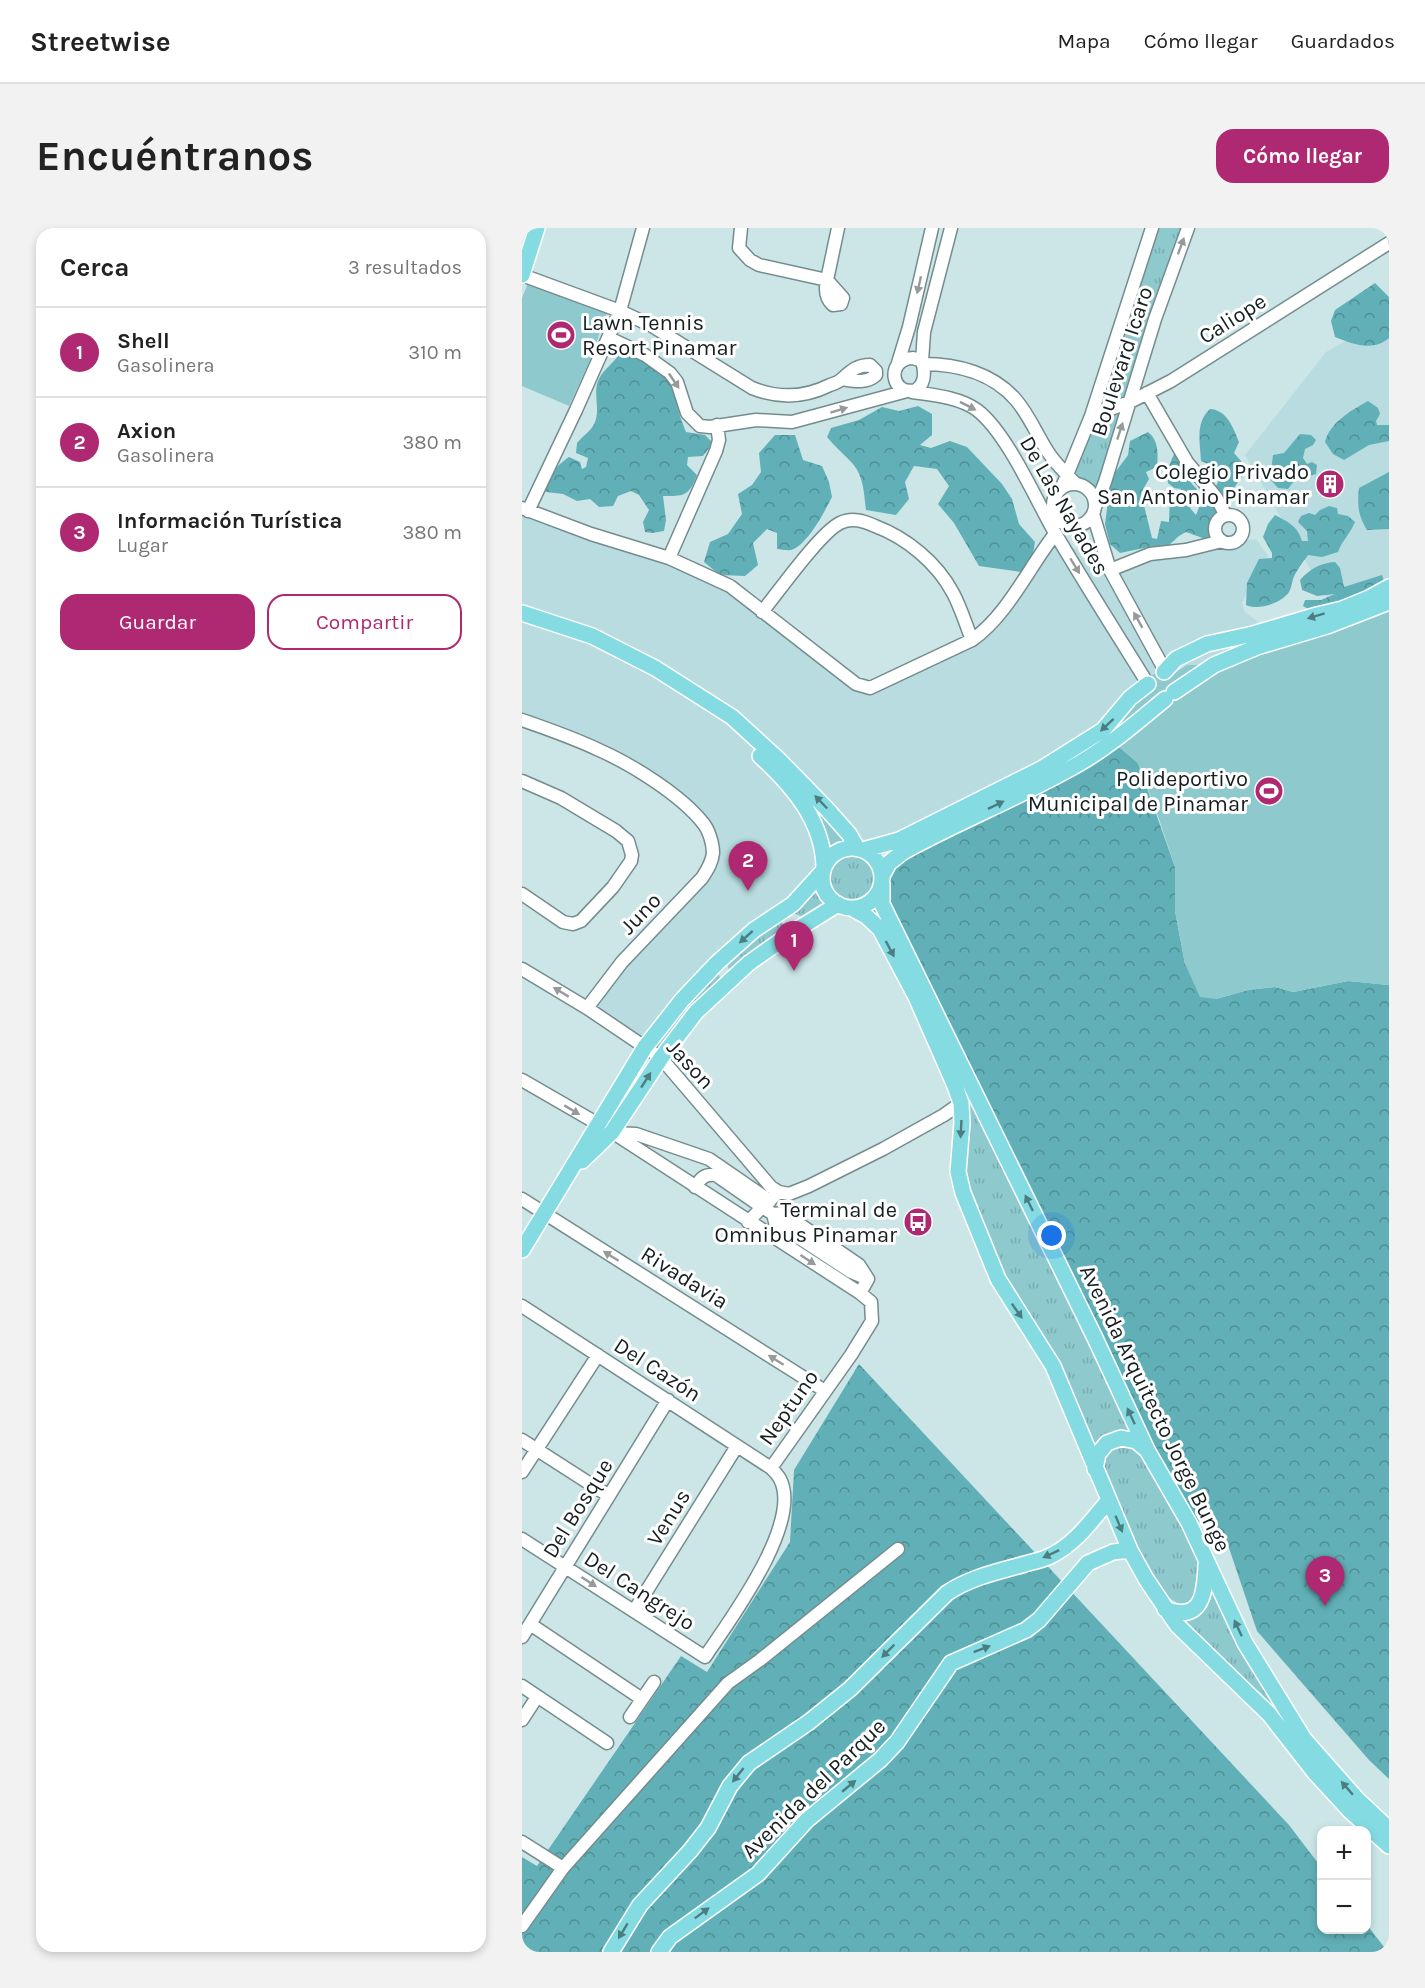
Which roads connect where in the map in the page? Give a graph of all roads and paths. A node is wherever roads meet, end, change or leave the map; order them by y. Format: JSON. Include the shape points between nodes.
{"nodes":[{"id":1,"x":537,"y":228,"type":"edge"},
{"id":2,"x":643,"y":228,"type":"edge"},
{"id":3,"x":741,"y":228,"type":"edge"},
{"id":4,"x":837,"y":228,"type":"edge"},
{"id":5,"x":932,"y":228,"type":"edge"},
{"id":6,"x":951,"y":228,"type":"edge"},
{"id":7,"x":1152,"y":228,"type":"edge"},
{"id":8,"x":1188,"y":228,"type":"edge"},
{"id":9,"x":1389,"y":243,"type":"edge"},
{"id":10,"x":522,"y":275,"type":"edge"},
{"id":11,"x":620,"y":311,"type":"junction"},
{"id":12,"x":609,"y":338,"type":"junction"},
{"id":13,"x":922,"y":362,"type":"junction"},
{"id":14,"x":898,"y":363,"type":"junction"},
{"id":15,"x":842,"y":379,"type":"dead end"},
{"id":16,"x":909,"y":391,"type":"junction"},
{"id":17,"x":1147,"y":393,"type":"junction"},
{"id":18,"x":1130,"y":402,"type":"junction"},
{"id":19,"x":1091,"y":416,"type":"junction"},
{"id":20,"x":717,"y":425,"type":"junction"},
{"id":21,"x":1068,"y":482,"type":"junction"},
{"id":22,"x":525,"y":509,"type":"edge"},
{"id":23,"x":1094,"y":511,"type":"junction"},
{"id":24,"x":1054,"y":512,"type":"junction"},
{"id":25,"x":1225,"y":514,"type":"junction"},
{"id":26,"x":1077,"y":525,"type":"junction"},
{"id":27,"x":1055,"y":534,"type":"junction"},
{"id":28,"x":1222,"y":541,"type":"junction"},
{"id":29,"x":669,"y":558,"type":"junction"},
{"id":30,"x":1110,"y":570,"type":"junction"},
{"id":31,"x":1389,"y":587,"type":"edge"},
{"id":32,"x":1389,"y":602,"type":"edge"},
{"id":33,"x":762,"y":612,"type":"junction"},
{"id":34,"x":522,"y":613,"type":"edge"},
{"id":35,"x":522,"y":622,"type":"edge"},
{"id":36,"x":972,"y":640,"type":"junction"},
{"id":37,"x":1164,"y":672,"type":"junction"},
{"id":38,"x":1148,"y":684,"type":"junction"},
{"id":39,"x":1169,"y":696,"type":"junction"},
{"id":40,"x":522,"y":720,"type":"edge"},
{"id":41,"x":522,"y":781,"type":"edge"},
{"id":42,"x":860,"y":849,"type":"junction"},
{"id":43,"x":823,"y":870,"type":"junction"},
{"id":44,"x":882,"y":879,"type":"junction"},
{"id":45,"x":522,"y":894,"type":"edge"},
{"id":46,"x":844,"y":906,"type":"junction"},
{"id":47,"x":784,"y":911,"type":"junction"},
{"id":48,"x":798,"y":929,"type":"junction"},
{"id":49,"x":717,"y":963,"type":"junction"},
{"id":50,"x":522,"y":969,"type":"edge"},
{"id":51,"x":732,"y":979,"type":"junction"},
{"id":52,"x":587,"y":1008,"type":"junction"},
{"id":53,"x":645,"y":1047,"type":"junction"},
{"id":54,"x":661,"y":1058,"type":"junction"},
{"id":55,"x":522,"y":1080,"type":"edge"},
{"id":56,"x":961,"y":1103,"type":"junction"},
{"id":57,"x":597,"y":1124,"type":"junction"},
{"id":58,"x":612,"y":1132,"type":"junction"},
{"id":59,"x":569,"y":1174,"type":"junction"},
{"id":60,"x":695,"y":1187,"type":"junction"},
{"id":61,"x":522,"y":1199,"type":"edge"},
{"id":62,"x":770,"y":1200,"type":"junction"},
{"id":63,"x":544,"y":1213,"type":"junction"},
{"id":64,"x":748,"y":1222,"type":"junction"},
{"id":65,"x":522,"y":1250,"type":"edge"},
{"id":66,"x":860,"y":1293,"type":"junction"},
{"id":67,"x":524,"y":1311,"type":"edge"},
{"id":68,"x":598,"y":1355,"type":"junction"},
{"id":69,"x":825,"y":1391,"type":"junction"},
{"id":70,"x":668,"y":1400,"type":"junction"},
{"id":71,"x":522,"y":1440,"type":"edge"},
{"id":72,"x":737,"y":1446,"type":"junction"},
{"id":73,"x":537,"y":1450,"type":"junction"},
{"id":74,"x":1147,"y":1450,"type":"junction"},
{"id":75,"x":771,"y":1468,"type":"junction"},
{"id":76,"x":1095,"y":1469,"type":"junction"},
{"id":77,"x":522,"y":1472,"type":"edge"},
{"id":78,"x":609,"y":1496,"type":"junction"},
{"id":79,"x":1108,"y":1500,"type":"junction"},
{"id":80,"x":522,"y":1539,"type":"edge"},
{"id":81,"x":898,"y":1549,"type":"dead end"},
{"id":82,"x":1130,"y":1550,"type":"junction"},
{"id":83,"x":1206,"y":1560,"type":"junction"},
{"id":84,"x":565,"y":1566,"type":"junction"},
{"id":85,"x":1166,"y":1610,"type":"junction"},
{"id":86,"x":634,"y":1611,"type":"junction"},
{"id":87,"x":530,"y":1624,"type":"junction"},
{"id":88,"x":522,"y":1637,"type":"edge"},
{"id":89,"x":705,"y":1657,"type":"joint"},
{"id":90,"x":654,"y":1682,"type":"dead end"},
{"id":91,"x":522,"y":1686,"type":"edge"},
{"id":92,"x":537,"y":1696,"type":"junction"},
{"id":93,"x":642,"y":1699,"type":"junction"},
{"id":94,"x":630,"y":1717,"type":"dead end"},
{"id":95,"x":522,"y":1720,"type":"edge"},
{"id":96,"x":607,"y":1743,"type":"dead end"},
{"id":97,"x":1389,"y":1829,"type":"edge"},
{"id":98,"x":522,"y":1842,"type":"edge"},
{"id":99,"x":1389,"y":1846,"type":"edge"},
{"id":100,"x":562,"y":1868,"type":"junction"},
{"id":101,"x":522,"y":1926,"type":"edge"},
{"id":102,"x":610,"y":1952,"type":"edge"},
{"id":103,"x":659,"y":1952,"type":"edge"}],
"edges":[{"from":1,"to":10,"type":"main road"},
{"from":2,"to":11,"type":"street"},
{"from":3,"to":4,"type":"street","via":[[740,248],[759,265],[827,280]]},
{"from":5,"to":14,"type":"street","one_way":true},
{"from":6,"to":13,"type":"street","via":[[924,332]]},
{"from":7,"to":19,"type":"street","name":"Boulevard Icaro"},
{"from":18,"to":8,"type":"street","name":"Boulevard Icaro","one_way":true},
{"from":9,"to":17,"type":"street","name":"Caliope"},
{"from":10,"to":11,"type":"street"},
{"from":11,"to":12,"type":"street"},
{"from":11,"to":15,"type":"street","via":[[669,335],[764,392],[806,394]]},
{"from":12,"to":20,"type":"street","name":"De Las Nayades","one_way":true,"via":[[645,355],[670,373],[695,423]]},
{"from":12,"to":22,"type":"street"},
{"from":13,"to":14,"type":"street","via":[[908,358]]},
{"from":13,"to":16,"type":"street","via":[[922,384]]},
{"from":13,"to":21,"type":"street","name":"De Las Nayades","via":[[976,372],[1003,387],[1016,400]]},
{"from":14,"to":16,"type":"street","via":[[896,382]]},
{"from":20,"to":16,"type":"street","name":"De Las Nayades","one_way":true,"via":[[756,420],[792,422]]},
{"from":16,"to":27,"type":"street","name":"De Las Nayades","one_way":true,"via":[[953,399],[987,419],[1006,445]]},
{"from":17,"to":18,"type":"street","name":"Caliope"},
{"from":17,"to":25,"type":"street","via":[[1187,462]]},
{"from":18,"to":19,"type":"street","name":"Caliope"},
{"from":23,"to":18,"type":"street","name":"Boulevard Icaro","one_way":true},
{"from":19,"to":21,"type":"street","name":"Boulevard Icaro"},
{"from":20,"to":29,"type":"street","via":[[716,451]]},
{"from":21,"to":23,"type":"street","via":[[1090,491]]},
{"from":21,"to":24,"type":"street","via":[[1053,501]]},
{"from":22,"to":29,"type":"street"},
{"from":23,"to":26,"type":"street","via":[[1087,521]]},
{"from":23,"to":30,"type":"street","name":"De Las Nayades"},
{"from":24,"to":26,"type":"street","via":[[1061,521]]},
{"from":24,"to":27,"type":"street"},
{"from":25,"to":28,"type":"street","via":[[1215,524]]},
{"from":25,"to":28,"type":"street","via":[[1238,518],[1244,530],[1235,542]]},
{"from":26,"to":27,"type":"street"},
{"from":27,"to":36,"type":"street","via":[[993,621]]},
{"from":27,"to":38,"type":"street","name":"De Las Nayades","one_way":true},
{"from":28,"to":30,"type":"street","via":[[1149,554]]},
{"from":29,"to":33,"type":"street","via":[[730,586]]},
{"from":37,"to":30,"type":"street","name":"De Las Nayades","one_way":true},
{"from":31,"to":37,"type":"main road","one_way":true,"via":[[1342,609],[1207,644],[1176,659]]},
{"from":32,"to":39,"type":"main road","via":[[1214,665]]},
{"from":33,"to":36,"type":"street","via":[[856,684],[870,688]]},
{"from":33,"to":36,"type":"street","via":[[827,532],[841,522],[856,519],[893,532],[927,559],[954,594]]},
{"from":42,"to":34,"type":"main road","one_way":true,"via":[[825,807],[732,717],[655,668],[592,636]]},
{"from":35,"to":43,"type":"main road","via":[[587,645],[648,675],[698,704],[734,732],[771,766],[809,812],[818,831]]},
{"from":37,"to":38,"type":"main road","via":[[1152,675]]},
{"from":37,"to":39,"type":"main road","via":[[1173,679]]},
{"from":38,"to":39,"type":"main road","via":[[1153,697]]},
{"from":38,"to":42,"type":"main road","one_way":true,"via":[[1103,729],[1041,769],[899,840]]},
{"from":44,"to":39,"type":"main road","one_way":true,"via":[[889,863],[903,852],[1082,762]]},
{"from":40,"to":52,"type":"street","name":"Juno","via":[[625,763],[691,810],[705,825],[712,843],[711,863],[702,878],[622,962]]},
{"from":41,"to":45,"type":"street","via":[[561,798],[616,831],[628,841],[632,855],[613,887],[581,921],[573,924],[563,922]]},
{"from":42,"to":43,"type":"main road","via":[[837,852]]},
{"from":42,"to":44,"type":"main road","via":[[876,860]]},
{"from":43,"to":46,"type":"main road","via":[[825,891]]},
{"from":43,"to":47,"type":"main road"},
{"from":44,"to":46,"type":"main road","via":[[874,898],[860,907]]},
{"from":74,"to":44,"type":"main road","name":"Avenida Arquitecto Jorge Bunge","one_way":true,"via":[[882,904]]},
{"from":46,"to":48,"type":"main road"},
{"from":46,"to":56,"type":"main road","one_way":true,"via":[[866,916],[880,929],[916,997]]},
{"from":47,"to":48,"type":"main road"},
{"from":47,"to":49,"type":"main road","one_way":true,"via":[[754,930]]},
{"from":48,"to":51,"type":"main road"},
{"from":49,"to":51,"type":"main road"},
{"from":49,"to":53,"type":"main road","via":[[681,1000]]},
{"from":52,"to":50,"type":"street","name":"Jason","one_way":true},
{"from":51,"to":54,"type":"main road","via":[[696,1012]]},
{"from":52,"to":53,"type":"street","name":"Jason"},
{"from":53,"to":54,"type":"street","name":"Jason"},
{"from":53,"to":57,"type":"main road"},
{"from":58,"to":54,"type":"main road","one_way":true},
{"from":54,"to":62,"type":"street","name":"Jason","via":[[771,1187]]},
{"from":55,"to":57,"type":"street","one_way":true},
{"from":56,"to":62,"type":"street","via":[[883,1149],[809,1186]]},
{"from":56,"to":76,"type":"main road","one_way":true,"via":[[958,1172],[963,1193],[998,1279],[1053,1366]]},
{"from":57,"to":58,"type":"street"},
{"from":57,"to":59,"type":"main road"},
{"from":58,"to":59,"type":"main road"},
{"from":58,"to":60,"type":"street"},
{"from":58,"to":62,"type":"street","via":[[636,1134],[709,1159]]},
{"from":59,"to":63,"type":"main road"},
{"from":60,"to":62,"type":"street","via":[[702,1177],[716,1175]]},
{"from":60,"to":64,"type":"street"},
{"from":61,"to":63,"type":"street","name":"Rivadavia"},
{"from":62,"to":64,"type":"street"},
{"from":62,"to":66,"type":"street","via":[[773,1214],[783,1213],[859,1265],[868,1279]]},
{"from":63,"to":65,"type":"main road"},
{"from":69,"to":63,"type":"street","name":"Rivadavia","one_way":true},
{"from":64,"to":66,"type":"street","one_way":true},
{"from":66,"to":69,"type":"street","name":"Neptuno","via":[[871,1302],[872,1321]]},
{"from":67,"to":68,"type":"street","name":"Del Cazón"},
{"from":68,"to":70,"type":"street","name":"Del Cazón"},
{"from":68,"to":73,"type":"street"},
{"from":69,"to":75,"type":"street","name":"Neptuno"},
{"from":70,"to":72,"type":"street","name":"Del Cazón"},
{"from":70,"to":78,"type":"street","name":"Del Bosque"},
{"from":71,"to":73,"type":"street"},
{"from":72,"to":75,"type":"street","name":"Del Cazón"},
{"from":72,"to":86,"type":"street","name":"Venus"},
{"from":73,"to":77,"type":"street"},
{"from":73,"to":78,"type":"street"},
{"from":74,"to":76,"type":"main road","via":[[1136,1441],[1121,1438],[1107,1443],[1098,1454]]},
{"from":74,"to":83,"type":"main road","name":"Avenida Arquitecto Jorge Bunge"},
{"from":75,"to":89,"type":"street","name":"Neptuno","via":[[783,1489],[775,1543]]},
{"from":76,"to":79,"type":"main road"},
{"from":78,"to":84,"type":"street","name":"Del Bosque"},
{"from":79,"to":82,"type":"main road","one_way":true},
{"from":79,"to":102,"type":"main road","name":"Avenida del Parque","one_way":true,"via":[[1065,1548],[962,1583],[947,1593],[850,1689],[749,1763],[730,1786],[708,1828],[640,1905]]},
{"from":80,"to":84,"type":"street","name":"Del Cangrejo"},
{"from":81,"to":100,"type":"street","via":[[728,1683]]},
{"from":82,"to":85,"type":"main road"},
{"from":103,"to":82,"type":"main road","name":"Avenida del Parque","one_way":true,"via":[[670,1938],[758,1874],[807,1821],[880,1760],[897,1742],[951,1663],[1026,1630],[1088,1563],[1113,1552]]},
{"from":83,"to":85,"type":"main road","via":[[1202,1600],[1187,1612]]},
{"from":97,"to":83,"type":"main road","name":"Avenida Arquitecto Jorge Bunge","one_way":true,"via":[[1304,1739],[1245,1643]]},
{"from":84,"to":86,"type":"street","name":"Del Cangrejo","one_way":true},
{"from":84,"to":87,"type":"street","name":"Del Bosque"},
{"from":85,"to":99,"type":"main road","via":[[1269,1714],[1350,1811]]},
{"from":86,"to":89,"type":"street","name":"Del Cangrejo"},
{"from":87,"to":88,"type":"street","name":"Del Bosque"},
{"from":87,"to":93,"type":"street"},
{"from":90,"to":93,"type":"street"},
{"from":91,"to":92,"type":"street"},
{"from":92,"to":95,"type":"street"},
{"from":92,"to":96,"type":"street"},
{"from":93,"to":94,"type":"street"},
{"from":98,"to":100,"type":"street"},
{"from":100,"to":101,"type":"street"}]}
